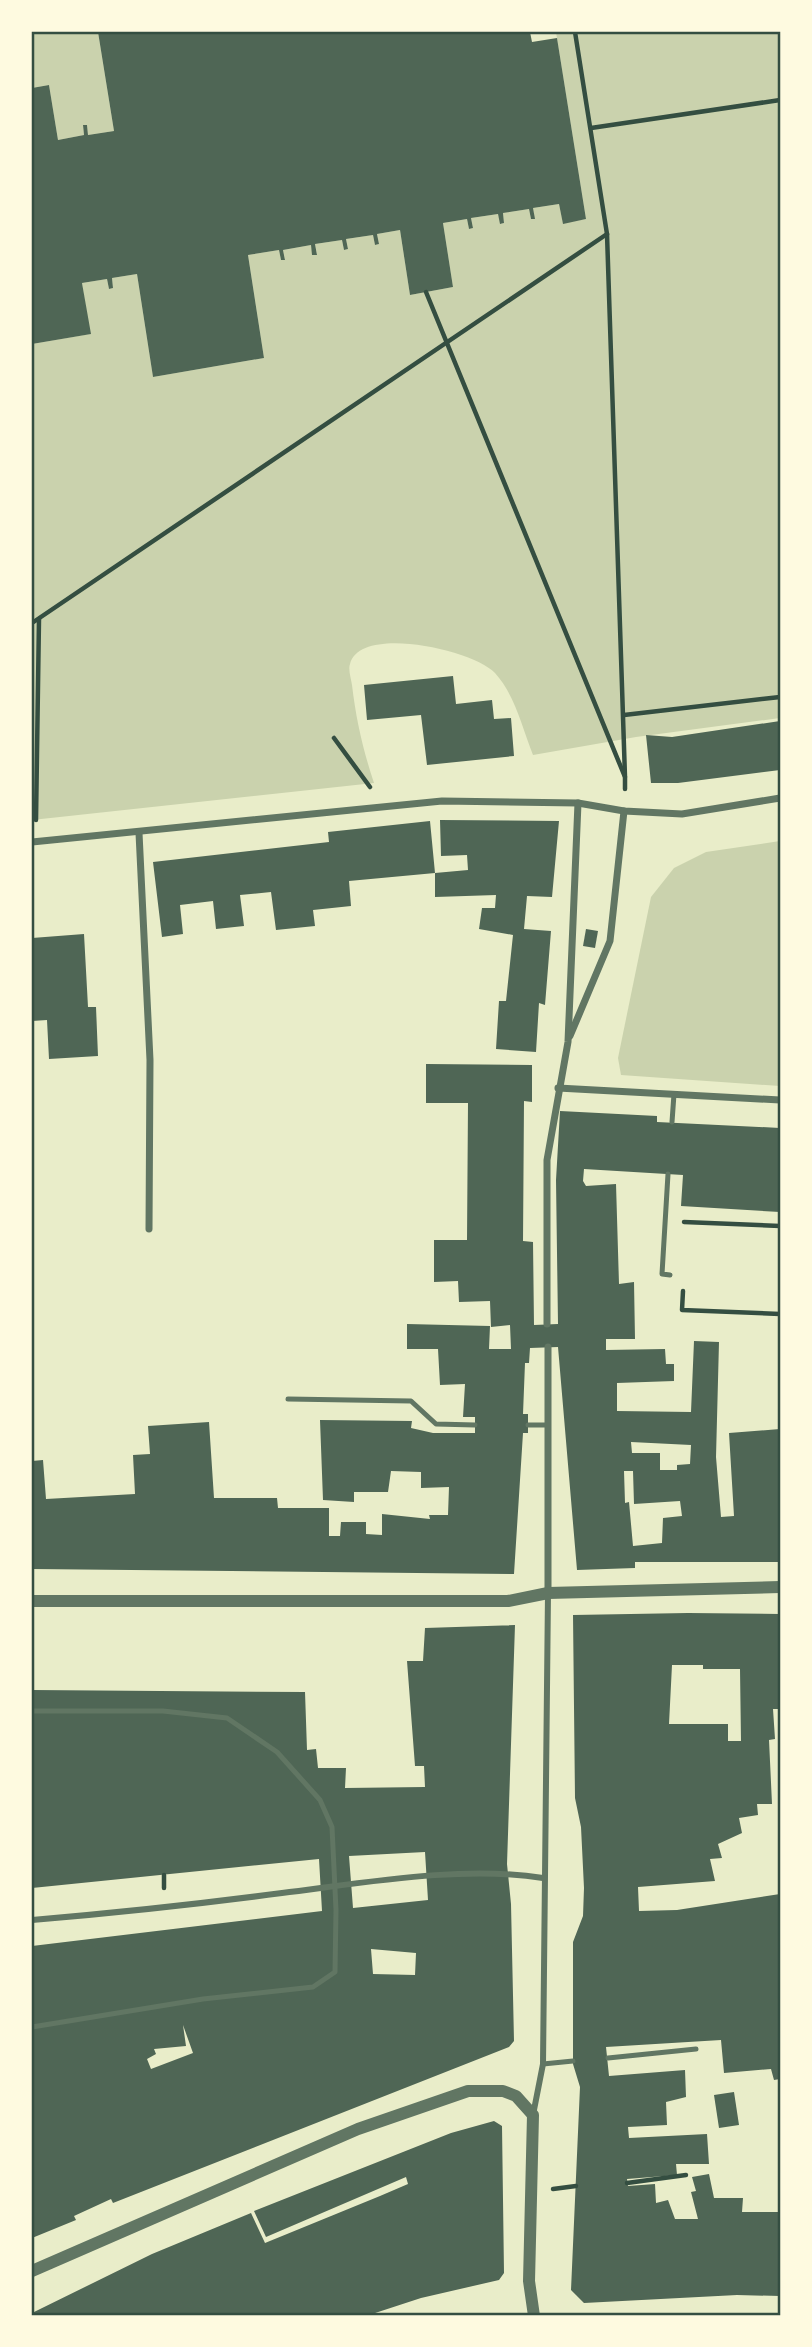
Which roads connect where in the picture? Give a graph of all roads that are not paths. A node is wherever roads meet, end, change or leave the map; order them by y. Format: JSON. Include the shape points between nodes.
{"nodes":[{"id":1,"x":780,"y":798,"type":"edge"},
{"id":2,"x":578,"y":803,"type":"junction"},
{"id":3,"x":624,"y":811,"type":"junction"},
{"id":4,"x":139,"y":833,"type":"junction"},
{"id":5,"x":34,"y":842,"type":"edge"},
{"id":6,"x":568,"y":1042,"type":"junction"},
{"id":7,"x":558,"y":1088,"type":"junction"},
{"id":8,"x":674,"y":1094,"type":"junction"},
{"id":9,"x":780,"y":1100,"type":"edge"},
{"id":10,"x":672,"y":1122,"type":"dead end"},
{"id":11,"x":668,"y":1174,"type":"dead end"},
{"id":12,"x":149,"y":1229,"type":"dead end"},
{"id":13,"x":670,"y":1275,"type":"dead end"},
{"id":14,"x":547,"y":1324,"type":"dead end"},
{"id":15,"x":548,"y":1347,"type":"dead end"},
{"id":16,"x":288,"y":1399,"type":"dead end"},
{"id":17,"x":475,"y":1425,"type":"dead end"},
{"id":18,"x":528,"y":1425,"type":"dead end"},
{"id":19,"x":548,"y":1425,"type":"junction"},
{"id":20,"x":780,"y":1587,"type":"edge"},
{"id":21,"x":548,"y":1594,"type":"junction"},
{"id":22,"x":32,"y":1601,"type":"edge"},
{"id":23,"x":32,"y":1711,"type":"edge"},
{"id":24,"x":543,"y":1878,"type":"junction"},
{"id":25,"x":32,"y":1920,"type":"edge"},
{"id":26,"x":32,"y":2027,"type":"edge"},
{"id":27,"x":696,"y":2049,"type":"dead end"},
{"id":28,"x":608,"y":2058,"type":"dead end"},
{"id":29,"x":573,"y":2061,"type":"dead end"},
{"id":30,"x":543,"y":2064,"type":"junction"},
{"id":31,"x":533,"y":2115,"type":"junction"},
{"id":32,"x":32,"y":2271,"type":"edge"},
{"id":33,"x":534,"y":2315,"type":"edge"}],
"edges":[{"from":1,"to":3,"type":"street","via":[[682,814]]},
{"from":2,"to":3,"type":"street"},
{"from":2,"to":4,"type":"street","via":[[442,801]]},
{"from":2,"to":6,"type":"street"},
{"from":3,"to":6,"type":"street","via":[[610,941]]},
{"from":4,"to":5,"type":"street"},
{"from":4,"to":12,"type":"street","via":[[150,1060]]},
{"from":6,"to":7,"type":"street"},
{"from":7,"to":8,"type":"street"},
{"from":7,"to":14,"type":"street","via":[[547,1160]]},
{"from":8,"to":9,"type":"street"},
{"from":8,"to":10,"type":"lane"},
{"from":11,"to":13,"type":"lane","via":[[662,1274]]},
{"from":15,"to":19,"type":"street"},
{"from":16,"to":17,"type":"lane","via":[[411,1401],[436,1424]]},
{"from":18,"to":19,"type":"lane"},
{"from":19,"to":21,"type":"street"},
{"from":20,"to":21,"type":"street"},
{"from":21,"to":22,"type":"street","via":[[508,1601]]},
{"from":21,"to":24,"type":"street"},
{"from":23,"to":26,"type":"lane","via":[[163,1711],[227,1718],[277,1752],[320,1800],[332,1827],[336,1910],[335,1972],[313,1987],[203,1999]]},
{"from":24,"to":25,"type":"street","via":[[507,1872],[374,1881],[165,1909]]},
{"from":24,"to":30,"type":"street"},
{"from":27,"to":28,"type":"lane"},
{"from":29,"to":30,"type":"lane"},
{"from":30,"to":31,"type":"street"},
{"from":31,"to":32,"type":"street","via":[[516,2096],[503,2091],[468,2091],[358,2129]]},
{"from":31,"to":33,"type":"street","via":[[529,2281]]}]}
